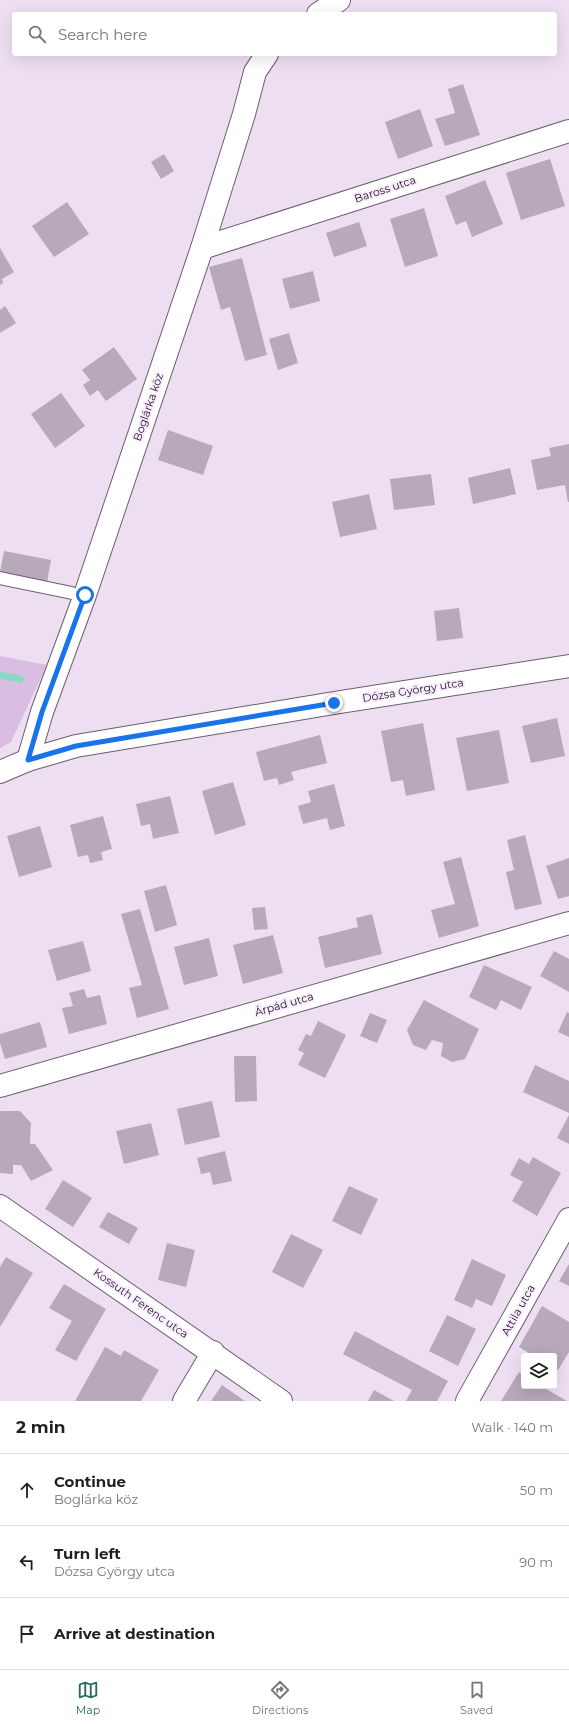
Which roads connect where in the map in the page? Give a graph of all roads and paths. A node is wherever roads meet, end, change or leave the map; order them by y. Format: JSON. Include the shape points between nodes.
{"nodes":[{"id":1,"x":339,"y":0,"type":"edge"},
{"id":2,"x":321,"y":12,"type":"edge"},
{"id":3,"x":266,"y":56,"type":"edge"},
{"id":4,"x":569,"y":131,"type":"edge"},
{"id":5,"x":202,"y":248,"type":"junction"},
{"id":6,"x":0,"y":578,"type":"edge"},
{"id":7,"x":72,"y":593,"type":"dead end"},
{"id":8,"x":569,"y":666,"type":"edge"},
{"id":9,"x":28,"y":760,"type":"junction"},
{"id":10,"x":0,"y":772,"type":"edge"},
{"id":11,"x":569,"y":923,"type":"edge"},
{"id":12,"x":0,"y":1086,"type":"edge"},
{"id":13,"x":0,"y":1206,"type":"edge"},
{"id":14,"x":569,"y":1220,"type":"edge"},
{"id":15,"x":213,"y":1352,"type":"junction"},
{"id":16,"x":184,"y":1401,"type":"edge"},
{"id":17,"x":281,"y":1401,"type":"edge"},
{"id":18,"x":467,"y":1401,"type":"edge"}],
"edges":[{"from":1,"to":2,"type":"street"},
{"from":3,"to":5,"type":"street","name":"Boglárka köz","via":[[254,72],[244,114]]},
{"from":4,"to":5,"type":"street","name":"Baross utca"},
{"from":5,"to":9,"type":"street","name":"Boglárka köz","via":[[85,595],[42,712]]},
{"from":6,"to":7,"type":"lane"},
{"from":8,"to":9,"type":"street","name":"Dózsa György utca","via":[[155,732],[76,746]]},
{"from":9,"to":10,"type":"street","name":"Dózsa György utca"},
{"from":11,"to":12,"type":"street","name":"Árpád utca"},
{"from":13,"to":15,"type":"street","name":"Kossuth Ferenc utca"},
{"from":14,"to":18,"type":"street","name":"Attila utca"},
{"from":15,"to":16,"type":"street"},
{"from":15,"to":17,"type":"street","name":"Kossuth Ferenc utca"}]}
